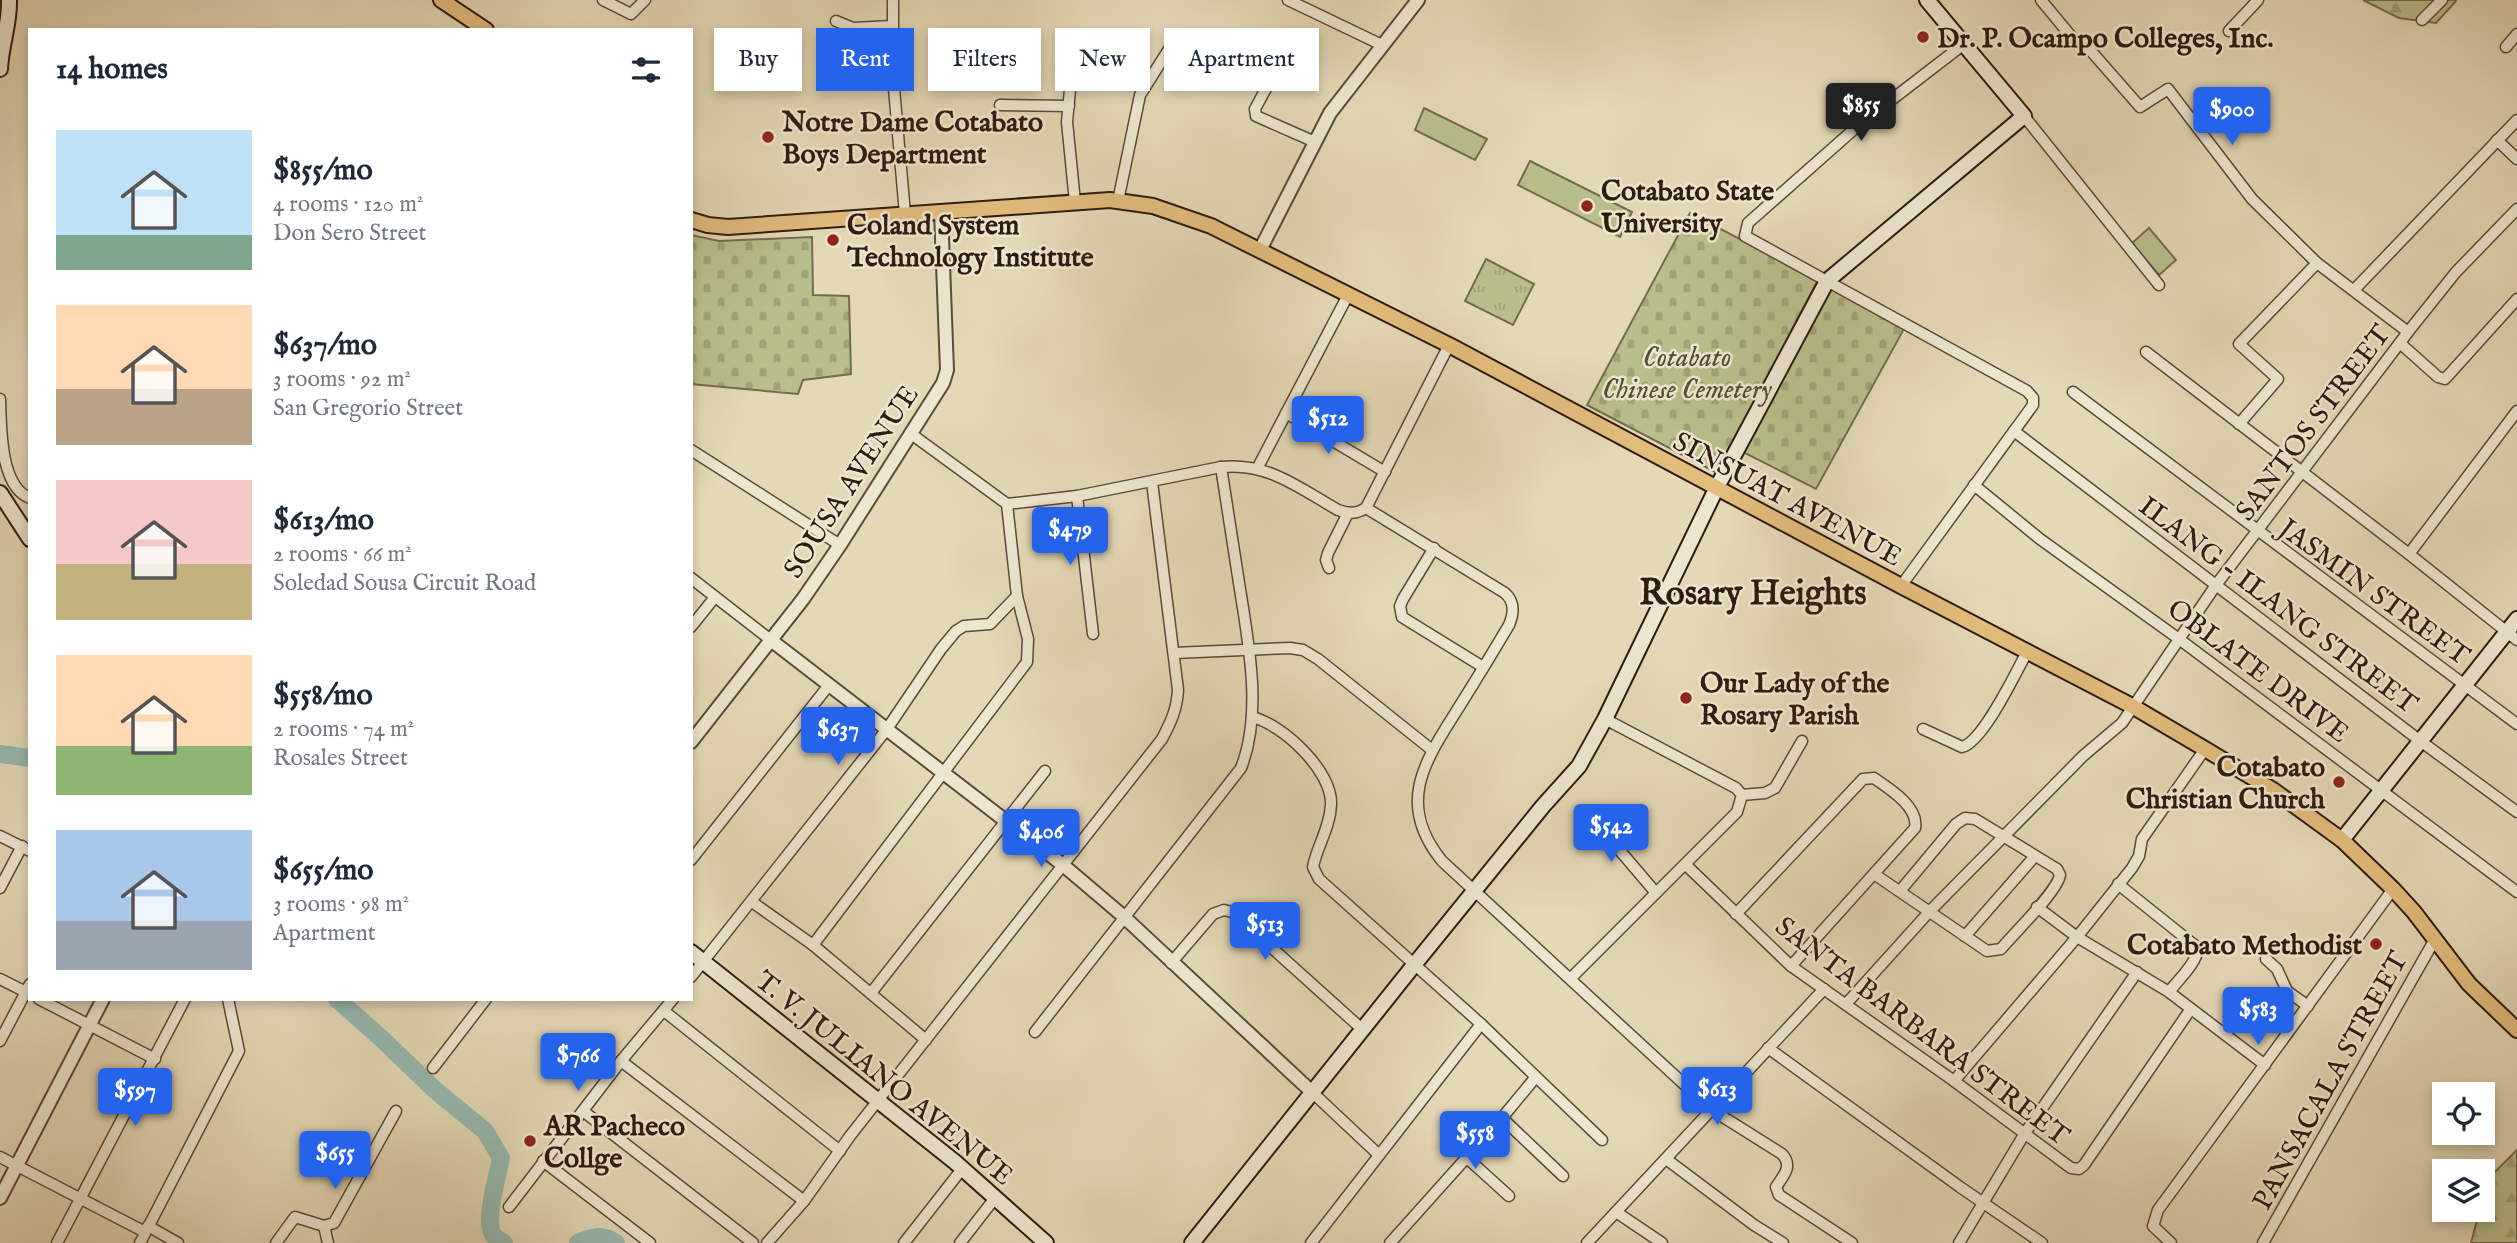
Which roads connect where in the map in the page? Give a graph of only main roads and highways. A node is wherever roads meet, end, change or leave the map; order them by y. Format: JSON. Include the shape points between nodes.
{"nodes":[{"id":1,"x":21,"y":0,"type":"edge"},
{"id":2,"x":440,"y":0,"type":"edge"},
{"id":3,"x":1927,"y":0,"type":"edge"},
{"id":4,"x":10,"y":6,"type":"edge"},
{"id":5,"x":483,"y":28,"type":"edge"},
{"id":6,"x":0,"y":69,"type":"edge"},
{"id":7,"x":693,"y":221,"type":"edge"},
{"id":8,"x":1717,"y":487,"type":"junction"},
{"id":9,"x":0,"y":493,"type":"edge"},
{"id":10,"x":28,"y":536,"type":"edge"},
{"id":11,"x":2517,"y":619,"type":"edge"},
{"id":12,"x":2512,"y":637,"type":"edge"},
{"id":13,"x":2342,"y":840,"type":"junction"},
{"id":14,"x":693,"y":954,"type":"edge"},
{"id":15,"x":2517,"y":1030,"type":"edge"},
{"id":16,"x":1046,"y":1243,"type":"edge"},
{"id":17,"x":1192,"y":1243,"type":"edge"}],
"edges":[{"from":1,"to":4,"type":"main road"},
{"from":2,"to":5,"type":"main road"},
{"from":3,"to":8,"type":"main road","via":[[2024,116],[1827,281]]},
{"from":4,"to":6,"type":"main road"},
{"from":7,"to":8,"type":"main road","name":"SINSUAT AVENUE","via":[[728,227],[1118,201],[1172,211],[1449,345]]},
{"from":8,"to":13,"type":"main road","name":"SINSUAT AVENUE","via":[[2133,706],[2273,790]]},
{"from":8,"to":17,"type":"main road","via":[[1605,719],[1578,765]]},
{"from":9,"to":10,"type":"main road"},
{"from":11,"to":12,"type":"main road"},
{"from":12,"to":13,"type":"main road","via":[[2420,740]]},
{"from":13,"to":15,"type":"main road","name":"SINSUAT AVENUE","via":[[2393,889],[2469,984]]},
{"from":14,"to":16,"type":"main road","name":"T. V. JULIANO AVENUE","via":[[962,1169]]}]}
